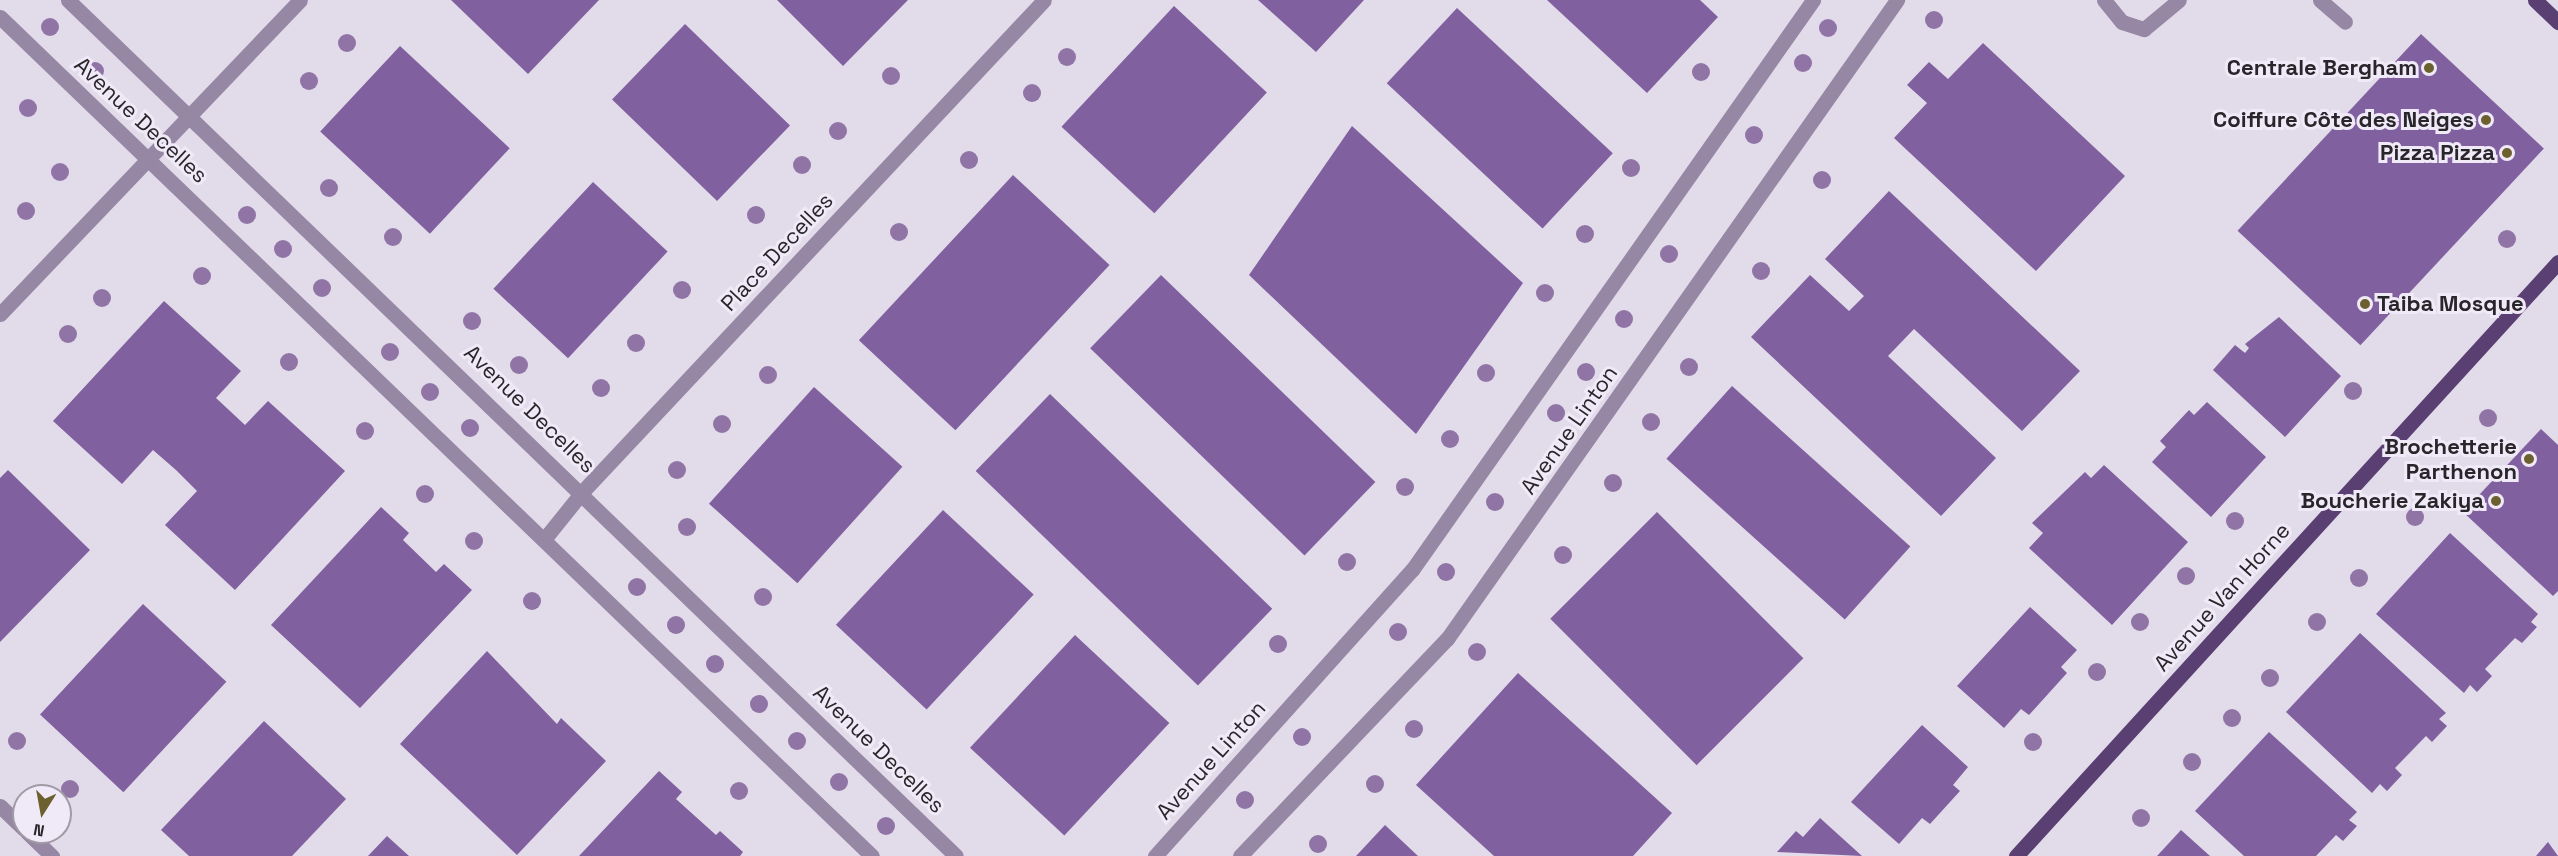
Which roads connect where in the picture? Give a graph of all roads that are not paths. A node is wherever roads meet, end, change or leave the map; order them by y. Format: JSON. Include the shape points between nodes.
{"nodes":[{"id":1,"x":68,"y":0,"type":"edge"},
{"id":2,"x":300,"y":0,"type":"edge"},
{"id":3,"x":1044,"y":0,"type":"edge"},
{"id":4,"x":1813,"y":0,"type":"edge"},
{"id":5,"x":1897,"y":0,"type":"edge"},
{"id":6,"x":2104,"y":0,"type":"edge"},
{"id":7,"x":2179,"y":0,"type":"edge"},
{"id":8,"x":2320,"y":0,"type":"edge"},
{"id":9,"x":2535,"y":0,"type":"edge"},
{"id":10,"x":0,"y":17,"type":"edge"},
{"id":11,"x":2345,"y":22,"type":"dead end"},
{"id":12,"x":2558,"y":22,"type":"edge"},
{"id":13,"x":191,"y":117,"type":"junction"},
{"id":14,"x":150,"y":158,"type":"junction"},
{"id":15,"x":2558,"y":262,"type":"edge"},
{"id":16,"x":0,"y":314,"type":"edge"},
{"id":17,"x":583,"y":491,"type":"junction"},
{"id":18,"x":546,"y":537,"type":"junction"},
{"id":19,"x":0,"y":806,"type":"edge"},
{"id":20,"x":12,"y":818,"type":"edge"},
{"id":21,"x":40,"y":844,"type":"edge"},
{"id":22,"x":52,"y":856,"type":"edge"},
{"id":23,"x":872,"y":856,"type":"edge"},
{"id":24,"x":956,"y":856,"type":"edge"},
{"id":25,"x":1155,"y":856,"type":"edge"},
{"id":26,"x":1240,"y":856,"type":"edge"},
{"id":27,"x":2016,"y":856,"type":"edge"}],
"edges":[{"from":1,"to":13,"type":"street","name":"Avenue Decelles"},
{"from":2,"to":13,"type":"street"},
{"from":3,"to":17,"type":"street","name":"Place Decelles"},
{"from":4,"to":25,"type":"street","name":"Avenue Linton","via":[[1413,570]]},
{"from":5,"to":26,"type":"street","name":"Avenue Linton","via":[[1447,639]]},
{"from":6,"to":7,"type":"street","via":[[2122,21],[2144,29]]},
{"from":8,"to":11,"type":"street"},
{"from":9,"to":12,"type":"main road"},
{"from":10,"to":14,"type":"street","name":"Avenue Decelles"},
{"from":13,"to":14,"type":"street"},
{"from":13,"to":17,"type":"street","name":"Avenue Decelles"},
{"from":14,"to":16,"type":"street"},
{"from":14,"to":18,"type":"street","name":"Avenue Decelles"},
{"from":15,"to":27,"type":"main road","name":"Avenue Van Horne"},
{"from":17,"to":18,"type":"street","name":"Place Decelles"},
{"from":17,"to":24,"type":"street","name":"Avenue Decelles"},
{"from":18,"to":23,"type":"street","name":"Avenue Decelles"},
{"from":19,"to":20,"type":"street"},
{"from":21,"to":22,"type":"street"}]}
